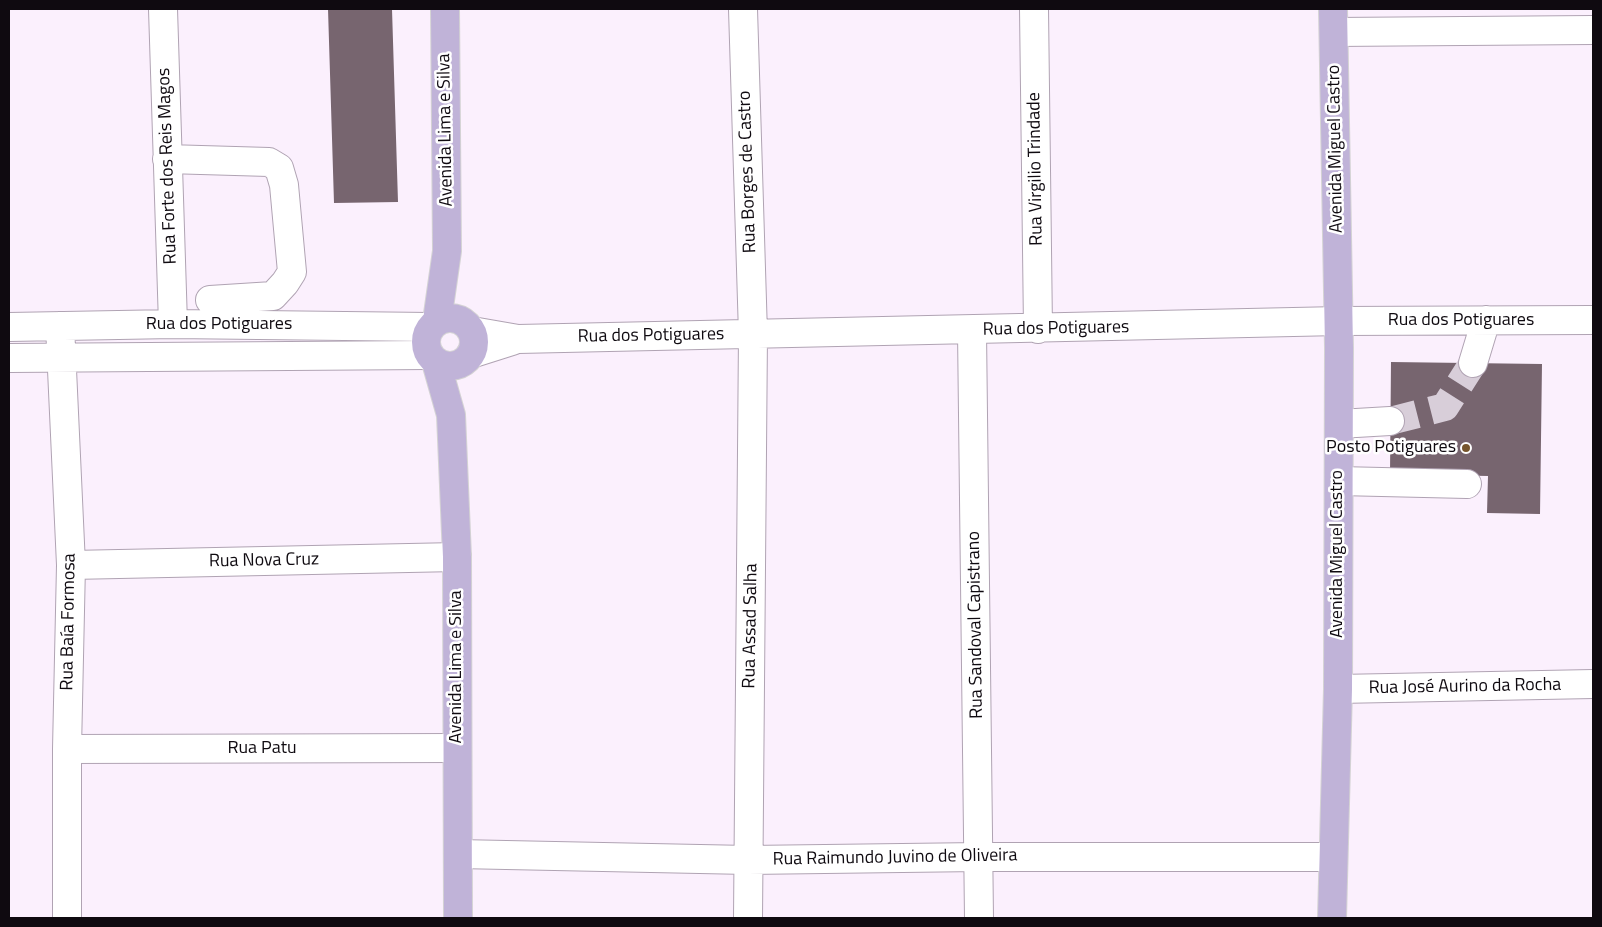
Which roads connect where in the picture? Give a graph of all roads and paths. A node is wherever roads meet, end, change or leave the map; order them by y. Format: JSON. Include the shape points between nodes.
{"nodes":[{"id":1,"x":163,"y":9,"type":"edge"},
{"id":2,"x":445,"y":9,"type":"edge"},
{"id":3,"x":743,"y":9,"type":"edge"},
{"id":4,"x":1034,"y":9,"type":"edge"},
{"id":5,"x":1334,"y":21,"type":"edge"},
{"id":6,"x":1593,"y":30,"type":"edge"},
{"id":7,"x":167,"y":159,"type":"junction"},
{"id":8,"x":447,"y":251,"type":"junction"},
{"id":9,"x":210,"y":300,"type":"dead end"},
{"id":10,"x":1486,"y":320,"type":"junction"},
{"id":11,"x":1593,"y":320,"type":"edge"},
{"id":12,"x":1339,"y":321,"type":"junction"},
{"id":13,"x":172,"y":324,"type":"junction"},
{"id":14,"x":434,"y":324,"type":"junction"},
{"id":15,"x":60,"y":326,"type":"junction"},
{"id":16,"x":9,"y":327,"type":"edge"},
{"id":17,"x":1038,"y":329,"type":"junction"},
{"id":18,"x":972,"y":331,"type":"junction"},
{"id":19,"x":754,"y":334,"type":"junction"},
{"id":20,"x":467,"y":343,"type":"junction"},
{"id":21,"x":9,"y":358,"type":"edge"},
{"id":22,"x":62,"y":358,"type":"junction"},
{"id":23,"x":432,"y":358,"type":"junction"},
{"id":24,"x":1473,"y":363,"type":"tunnel mouth"},
{"id":25,"x":450,"y":415,"type":"junction"},
{"id":26,"x":1390,"y":421,"type":"tunnel mouth"},
{"id":27,"x":1339,"y":424,"type":"junction"},
{"id":28,"x":1339,"y":482,"type":"junction"},
{"id":29,"x":1467,"y":484,"type":"dead end"},
{"id":30,"x":457,"y":557,"type":"junction"},
{"id":31,"x":71,"y":564,"type":"junction"},
{"id":32,"x":1593,"y":684,"type":"edge"},
{"id":33,"x":1338,"y":689,"type":"junction"},
{"id":34,"x":67,"y":748,"type":"junction"},
{"id":35,"x":457,"y":748,"type":"junction"},
{"id":36,"x":458,"y":854,"type":"junction"},
{"id":37,"x":979,"y":857,"type":"junction"},
{"id":38,"x":1332,"y":857,"type":"junction"},
{"id":39,"x":748,"y":860,"type":"junction"},
{"id":40,"x":67,"y":918,"type":"edge"},
{"id":41,"x":458,"y":918,"type":"edge"},
{"id":42,"x":748,"y":918,"type":"edge"},
{"id":43,"x":979,"y":918,"type":"edge"},
{"id":44,"x":1332,"y":918,"type":"edge"}],
"edges":[{"from":1,"to":7,"type":"street","name":"Rua Forte dos Reis Magos"},
{"from":2,"to":8,"type":"main road","name":"Avenida Lima e Silva"},
{"from":3,"to":19,"type":"street","name":"Rua Borges de Castro"},
{"from":4,"to":17,"type":"street","name":"Rua Virgilio Trindade"},
{"from":5,"to":6,"type":"street"},
{"from":5,"to":12,"type":"main road","name":"Avenida Miguel Castro"},
{"from":7,"to":9,"type":"street","via":[[269,162],[279,168],[284,185],[292,272],[273,296]]},
{"from":7,"to":13,"type":"street","name":"Rua Forte dos Reis Magos"},
{"from":8,"to":14,"type":"main road","name":"Avenida Lima e Silva"},
{"from":8,"to":20,"type":"main road","name":"Avenida Lima e Silva"},
{"from":10,"to":11,"type":"street","name":"Rua dos Potiguares"},
{"from":10,"to":12,"type":"street","name":"Rua dos Potiguares"},
{"from":10,"to":24,"type":"street"},
{"from":12,"to":17,"type":"street","name":"Rua dos Potiguares"},
{"from":12,"to":27,"type":"main road","name":"Avenida Miguel Castro"},
{"from":13,"to":14,"type":"street","name":"Rua dos Potiguares"},
{"from":13,"to":15,"type":"street","name":"Rua dos Potiguares"},
{"from":14,"to":20,"type":"main road","via":[[451,317]]},
{"from":14,"to":23,"type":"main road","via":[[425,341]]},
{"from":15,"to":16,"type":"street","name":"Rua dos Potiguares"},
{"from":15,"to":22,"type":"street","name":"Rua Baía Formosa"},
{"from":17,"to":18,"type":"street","name":"Rua dos Potiguares"},
{"from":18,"to":19,"type":"street","name":"Rua dos Potiguares"},
{"from":18,"to":37,"type":"street","name":"Rua Sandoval Capistrano"},
{"from":19,"to":20,"type":"street","name":"Rua dos Potiguares"},
{"from":19,"to":39,"type":"street","name":"Rua Assad Salha"},
{"from":20,"to":23,"type":"main road","via":[[449,367]]},
{"from":20,"to":25,"type":"main road","name":"Avenida Lima e Silva"},
{"from":21,"to":22,"type":"street","name":"Rua dos Potiguares"},
{"from":22,"to":23,"type":"street","name":"Rua dos Potiguares"},
{"from":22,"to":31,"type":"street","name":"Rua Baía Formosa"},
{"from":23,"to":25,"type":"main road","name":"Avenida Lima e Silva"},
{"from":25,"to":30,"type":"main road","name":"Avenida Lima e Silva"},
{"from":26,"to":27,"type":"street"},
{"from":27,"to":28,"type":"main road","name":"Avenida Miguel Castro"},
{"from":28,"to":29,"type":"street"},
{"from":28,"to":33,"type":"main road","name":"Avenida Miguel Castro"},
{"from":30,"to":31,"type":"street","name":"Rua Nova Cruz"},
{"from":30,"to":35,"type":"main road","name":"Avenida Lima e Silva"},
{"from":31,"to":34,"type":"street","name":"Rua Baía Formosa"},
{"from":32,"to":33,"type":"street","name":"Rua José Aurino da Rocha"},
{"from":33,"to":38,"type":"main road","name":"Avenida Miguel Castro"},
{"from":34,"to":35,"type":"street","name":"Rua Patu"},
{"from":34,"to":40,"type":"street","name":"Rua Baía Formosa"},
{"from":35,"to":36,"type":"main road","name":"Avenida Lima e Silva"},
{"from":36,"to":39,"type":"street","name":"Rua Raimundo Juvino de Oliveira"},
{"from":36,"to":41,"type":"main road","name":"Avenida Lima e Silva"},
{"from":37,"to":38,"type":"street","name":"Rua Raimundo Juvino de Oliveira"},
{"from":37,"to":39,"type":"street","name":"Rua Raimundo Juvino de Oliveira"},
{"from":37,"to":43,"type":"street","name":"Rua Sandoval Capistrano"},
{"from":38,"to":44,"type":"main road","name":"Avenida Miguel Castro"},
{"from":39,"to":42,"type":"street","name":"Rua Assad Salha"}]}
